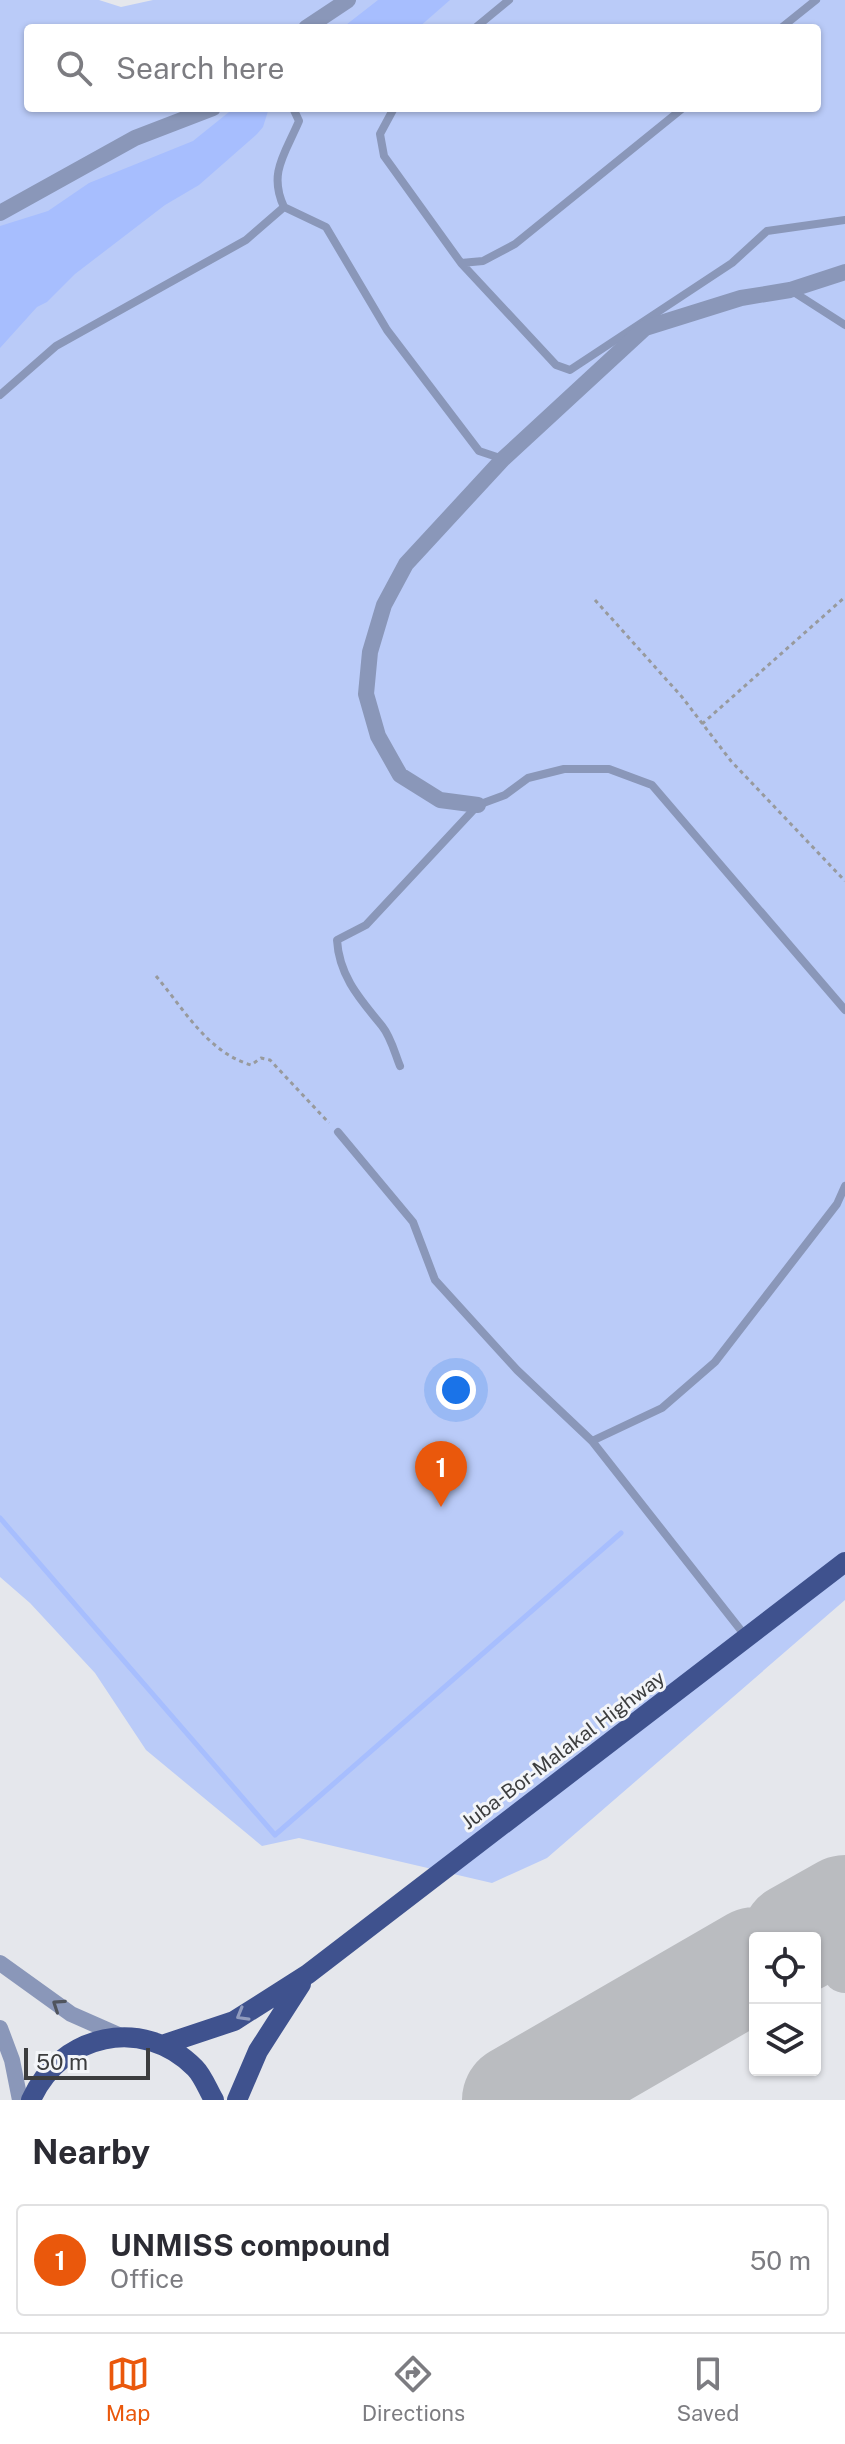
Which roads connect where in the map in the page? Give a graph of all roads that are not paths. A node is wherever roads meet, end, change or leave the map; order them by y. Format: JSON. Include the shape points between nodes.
{"nodes":[{"id":1,"x":348,"y":0,"type":"edge"},
{"id":2,"x":509,"y":0,"type":"edge"},
{"id":3,"x":816,"y":0,"type":"edge"},
{"id":4,"x":312,"y":24,"type":"edge"},
{"id":5,"x":480,"y":24,"type":"edge"},
{"id":6,"x":786,"y":24,"type":"edge"},
{"id":7,"x":203,"y":112,"type":"edge"},
{"id":8,"x":295,"y":112,"type":"edge"},
{"id":9,"x":392,"y":112,"type":"edge"},
{"id":10,"x":678,"y":112,"type":"edge"},
{"id":11,"x":284,"y":207,"type":"junction"},
{"id":12,"x":0,"y":213,"type":"edge"},
{"id":13,"x":845,"y":220,"type":"edge"},
{"id":14,"x":461,"y":263,"type":"junction"},
{"id":15,"x":845,"y":272,"type":"edge"},
{"id":16,"x":790,"y":290,"type":"junction"},
{"id":17,"x":845,"y":325,"type":"edge"},
{"id":18,"x":0,"y":395,"type":"edge"},
{"id":19,"x":503,"y":459,"type":"junction"},
{"id":20,"x":478,"y":805,"type":"junction"},
{"id":21,"x":845,"y":1010,"type":"edge"},
{"id":22,"x":400,"y":1066,"type":"dead end"},
{"id":23,"x":338,"y":1132,"type":"road end"},
{"id":24,"x":845,"y":1186,"type":"edge"},
{"id":25,"x":592,"y":1441,"type":"junction"},
{"id":26,"x":845,"y":1562,"type":"edge"},
{"id":27,"x":747,"y":1639,"type":"junction"},
{"id":28,"x":0,"y":1963,"type":"edge"},
{"id":29,"x":308,"y":1974,"type":"junction"},
{"id":30,"x":0,"y":2028,"type":"edge"},
{"id":31,"x":121,"y":2036,"type":"junction"},
{"id":32,"x":162,"y":2045,"type":"junction"},
{"id":33,"x":20,"y":2100,"type":"edge"},
{"id":34,"x":31,"y":2100,"type":"edge"},
{"id":35,"x":214,"y":2100,"type":"edge"},
{"id":36,"x":237,"y":2100,"type":"edge"}],
"edges":[{"from":1,"to":4,"type":"street"},
{"from":2,"to":5,"type":"lane"},
{"from":3,"to":6,"type":"lane"},
{"from":7,"to":12,"type":"street","via":[[135,138]]},
{"from":8,"to":11,"type":"lane","via":[[299,121],[283,153],[275,188]]},
{"from":9,"to":14,"type":"lane","via":[[380,134],[384,156]]},
{"from":10,"to":14,"type":"lane","via":[[515,244],[483,261]]},
{"from":11,"to":18,"type":"lane","via":[[246,240],[56,346]]},
{"from":11,"to":19,"type":"lane","via":[[326,227],[387,330],[479,451]]},
{"from":13,"to":14,"type":"lane","via":[[767,231],[732,263],[570,370],[556,365]]},
{"from":15,"to":16,"type":"street"},
{"from":16,"to":17,"type":"lane"},
{"from":16,"to":19,"type":"street","via":[[741,298],[645,328]]},
{"from":19,"to":20,"type":"street","via":[[406,564],[384,605],[370,652],[366,694],[378,736],[400,775],[440,800]]},
{"from":20,"to":21,"type":"lane","via":[[505,795],[528,778],[564,769],[609,769],[652,785]]},
{"from":20,"to":22,"type":"lane","via":[[366,925],[337,940],[338,963],[384,1028]]},
{"from":23,"to":25,"type":"lane","via":[[413,1222],[435,1280],[517,1370]]},
{"from":24,"to":25,"type":"lane","via":[[837,1204],[715,1362],[662,1408]]},
{"from":25,"to":27,"type":"lane"},
{"from":26,"to":27,"type":"main road","name":"Juba-Bor-Malakal Highway"},
{"from":27,"to":29,"type":"main road","name":"Juba-Bor-Malakal Highway"},
{"from":31,"to":28,"type":"street","one_way":true,"via":[[71,2014]]},
{"from":29,"to":32,"type":"main road","name":"Juba-Bor-Malakal Highway","one_way":true,"via":[[234,2021]]},
{"from":29,"to":36,"type":"main road","name":"Juba-Bor-Malakal Highway","via":[[258,2051]]},
{"from":30,"to":33,"type":"street"},
{"from":31,"to":32,"type":"main road"},
{"from":31,"to":34,"type":"main road","via":[[77,2047],[42,2076]]},
{"from":32,"to":35,"type":"main road","via":[[195,2069]]}]}
